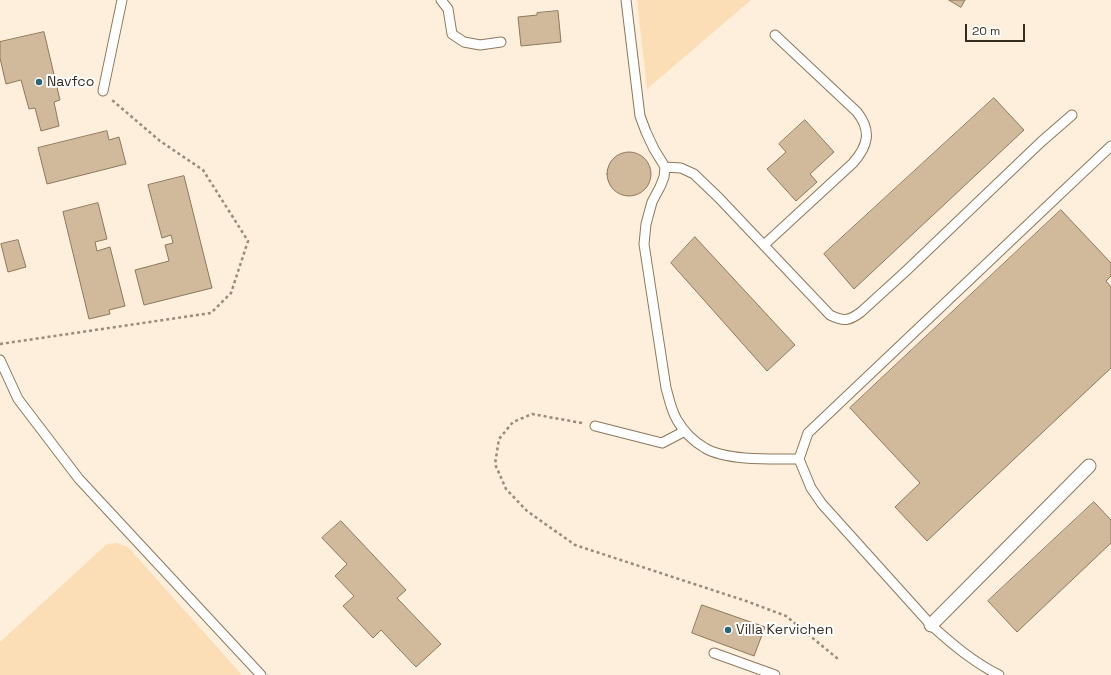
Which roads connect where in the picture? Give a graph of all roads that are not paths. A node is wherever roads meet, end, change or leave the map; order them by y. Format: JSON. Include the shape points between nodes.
{"nodes":[{"id":1,"x":122,"y":0,"type":"edge"},
{"id":2,"x":441,"y":0,"type":"edge"},
{"id":3,"x":626,"y":0,"type":"edge"},
{"id":4,"x":774,"y":35,"type":"dead end"},
{"id":5,"x":501,"y":42,"type":"dead end"},
{"id":6,"x":103,"y":91,"type":"road end"},
{"id":7,"x":1072,"y":115,"type":"dead end"},
{"id":8,"x":1111,"y":146,"type":"edge"},
{"id":9,"x":665,"y":167,"type":"junction"},
{"id":10,"x":764,"y":245,"type":"junction"},
{"id":11,"x":0,"y":360,"type":"edge"},
{"id":12,"x":595,"y":426,"type":"road end"},
{"id":13,"x":685,"y":431,"type":"junction"},
{"id":14,"x":799,"y":460,"type":"junction"},
{"id":15,"x":1089,"y":466,"type":"dead end"},
{"id":16,"x":931,"y":625,"type":"junction"},
{"id":17,"x":714,"y":652,"type":"dead end"},
{"id":18,"x":261,"y":675,"type":"edge"},
{"id":19,"x":775,"y":675,"type":"edge"},
{"id":20,"x":999,"y":675,"type":"edge"}],
"edges":[{"from":1,"to":6,"type":"lane"},
{"from":2,"to":5,"type":"lane","via":[[448,9],[452,34],[464,42]]},
{"from":3,"to":9,"type":"lane","via":[[640,116]]},
{"from":4,"to":10,"type":"lane","via":[[857,112],[864,125],[866,144],[853,163]]},
{"from":7,"to":10,"type":"lane","via":[[854,318],[838,319],[830,315]]},
{"from":8,"to":14,"type":"lane","via":[[808,433]]},
{"from":9,"to":10,"type":"lane","via":[[681,168],[694,174]]},
{"from":9,"to":13,"type":"lane","via":[[664,177],[652,202],[646,224],[644,244],[666,388],[677,420]]},
{"from":11,"to":18,"type":"lane","via":[[18,399],[79,479]]},
{"from":12,"to":13,"type":"lane","via":[[662,443]]},
{"from":13,"to":14,"type":"lane","via":[[705,448],[721,454],[745,458]]},
{"from":14,"to":16,"type":"lane","via":[[811,488],[822,504]]},
{"from":15,"to":16,"type":"street"},
{"from":16,"to":20,"type":"lane","via":[[972,660]]},
{"from":17,"to":19,"type":"lane"}]}
